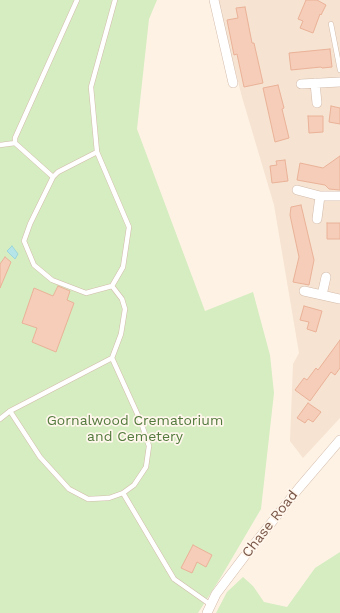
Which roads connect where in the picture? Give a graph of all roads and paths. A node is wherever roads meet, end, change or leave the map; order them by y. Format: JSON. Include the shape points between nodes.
{"nodes":[{"id":1,"x":77,"y":0,"type":"edge"},
{"id":2,"x":115,"y":0,"type":"edge"},
{"id":3,"x":214,"y":0,"type":"edge"},
{"id":4,"x":331,"y":24,"type":"dead end"},
{"id":5,"x":340,"y":70,"type":"edge"},
{"id":6,"x":340,"y":82,"type":"edge"},
{"id":7,"x":233,"y":83,"type":"dead end"},
{"id":8,"x":315,"y":83,"type":"junction"},
{"id":9,"x":301,"y":84,"type":"dead end"},
{"id":10,"x":317,"y":103,"type":"dead end"},
{"id":11,"x":15,"y":143,"type":"junction"},
{"id":12,"x":0,"y":145,"type":"edge"},
{"id":13,"x":97,"y":152,"type":"junction"},
{"id":14,"x":53,"y":177,"type":"junction"},
{"id":15,"x":297,"y":190,"type":"dead end"},
{"id":16,"x":320,"y":196,"type":"junction"},
{"id":17,"x":340,"y":196,"type":"edge"},
{"id":18,"x":317,"y":219,"type":"dead end"},
{"id":19,"x":326,"y":278,"type":"dead end"},
{"id":20,"x":112,"y":286,"type":"junction"},
{"id":21,"x":304,"y":290,"type":"dead end"},
{"id":22,"x":322,"y":295,"type":"junction"},
{"id":23,"x":340,"y":299,"type":"edge"},
{"id":24,"x":112,"y":358,"type":"junction"},
{"id":25,"x":10,"y":412,"type":"junction"},
{"id":26,"x":0,"y":419,"type":"edge"},
{"id":27,"x":340,"y":440,"type":"edge"},
{"id":28,"x":123,"y":493,"type":"junction"},
{"id":29,"x":209,"y":609,"type":"edge"}],
"edges":[{"from":1,"to":11,"type":"lane"},
{"from":2,"to":13,"type":"lane","via":[[92,87]]},
{"from":3,"to":7,"type":"street"},
{"from":4,"to":5,"type":"lane"},
{"from":6,"to":8,"type":"street"},
{"from":8,"to":9,"type":"street"},
{"from":8,"to":10,"type":"street"},
{"from":11,"to":12,"type":"lane"},
{"from":11,"to":14,"type":"lane"},
{"from":13,"to":14,"type":"lane"},
{"from":13,"to":20,"type":"lane","via":[[129,227],[123,267]]},
{"from":14,"to":20,"type":"lane","via":[[24,241],[34,265],[52,280],[86,294]]},
{"from":15,"to":16,"type":"street"},
{"from":16,"to":17,"type":"street"},
{"from":16,"to":18,"type":"street"},
{"from":19,"to":22,"type":"street"},
{"from":20,"to":24,"type":"lane","via":[[122,299],[125,309],[121,334]]},
{"from":21,"to":22,"type":"street"},
{"from":22,"to":23,"type":"street"},
{"from":24,"to":25,"type":"lane"},
{"from":24,"to":28,"type":"lane","via":[[149,446],[146,467],[134,485]]},
{"from":25,"to":26,"type":"lane"},
{"from":25,"to":28,"type":"lane","via":[[40,456],[69,489],[88,499],[109,498]]},
{"from":27,"to":29,"type":"street","name":"Chase Road","via":[[298,488],[244,557],[216,594]]},
{"from":28,"to":29,"type":"lane","via":[[174,579]]}]}
